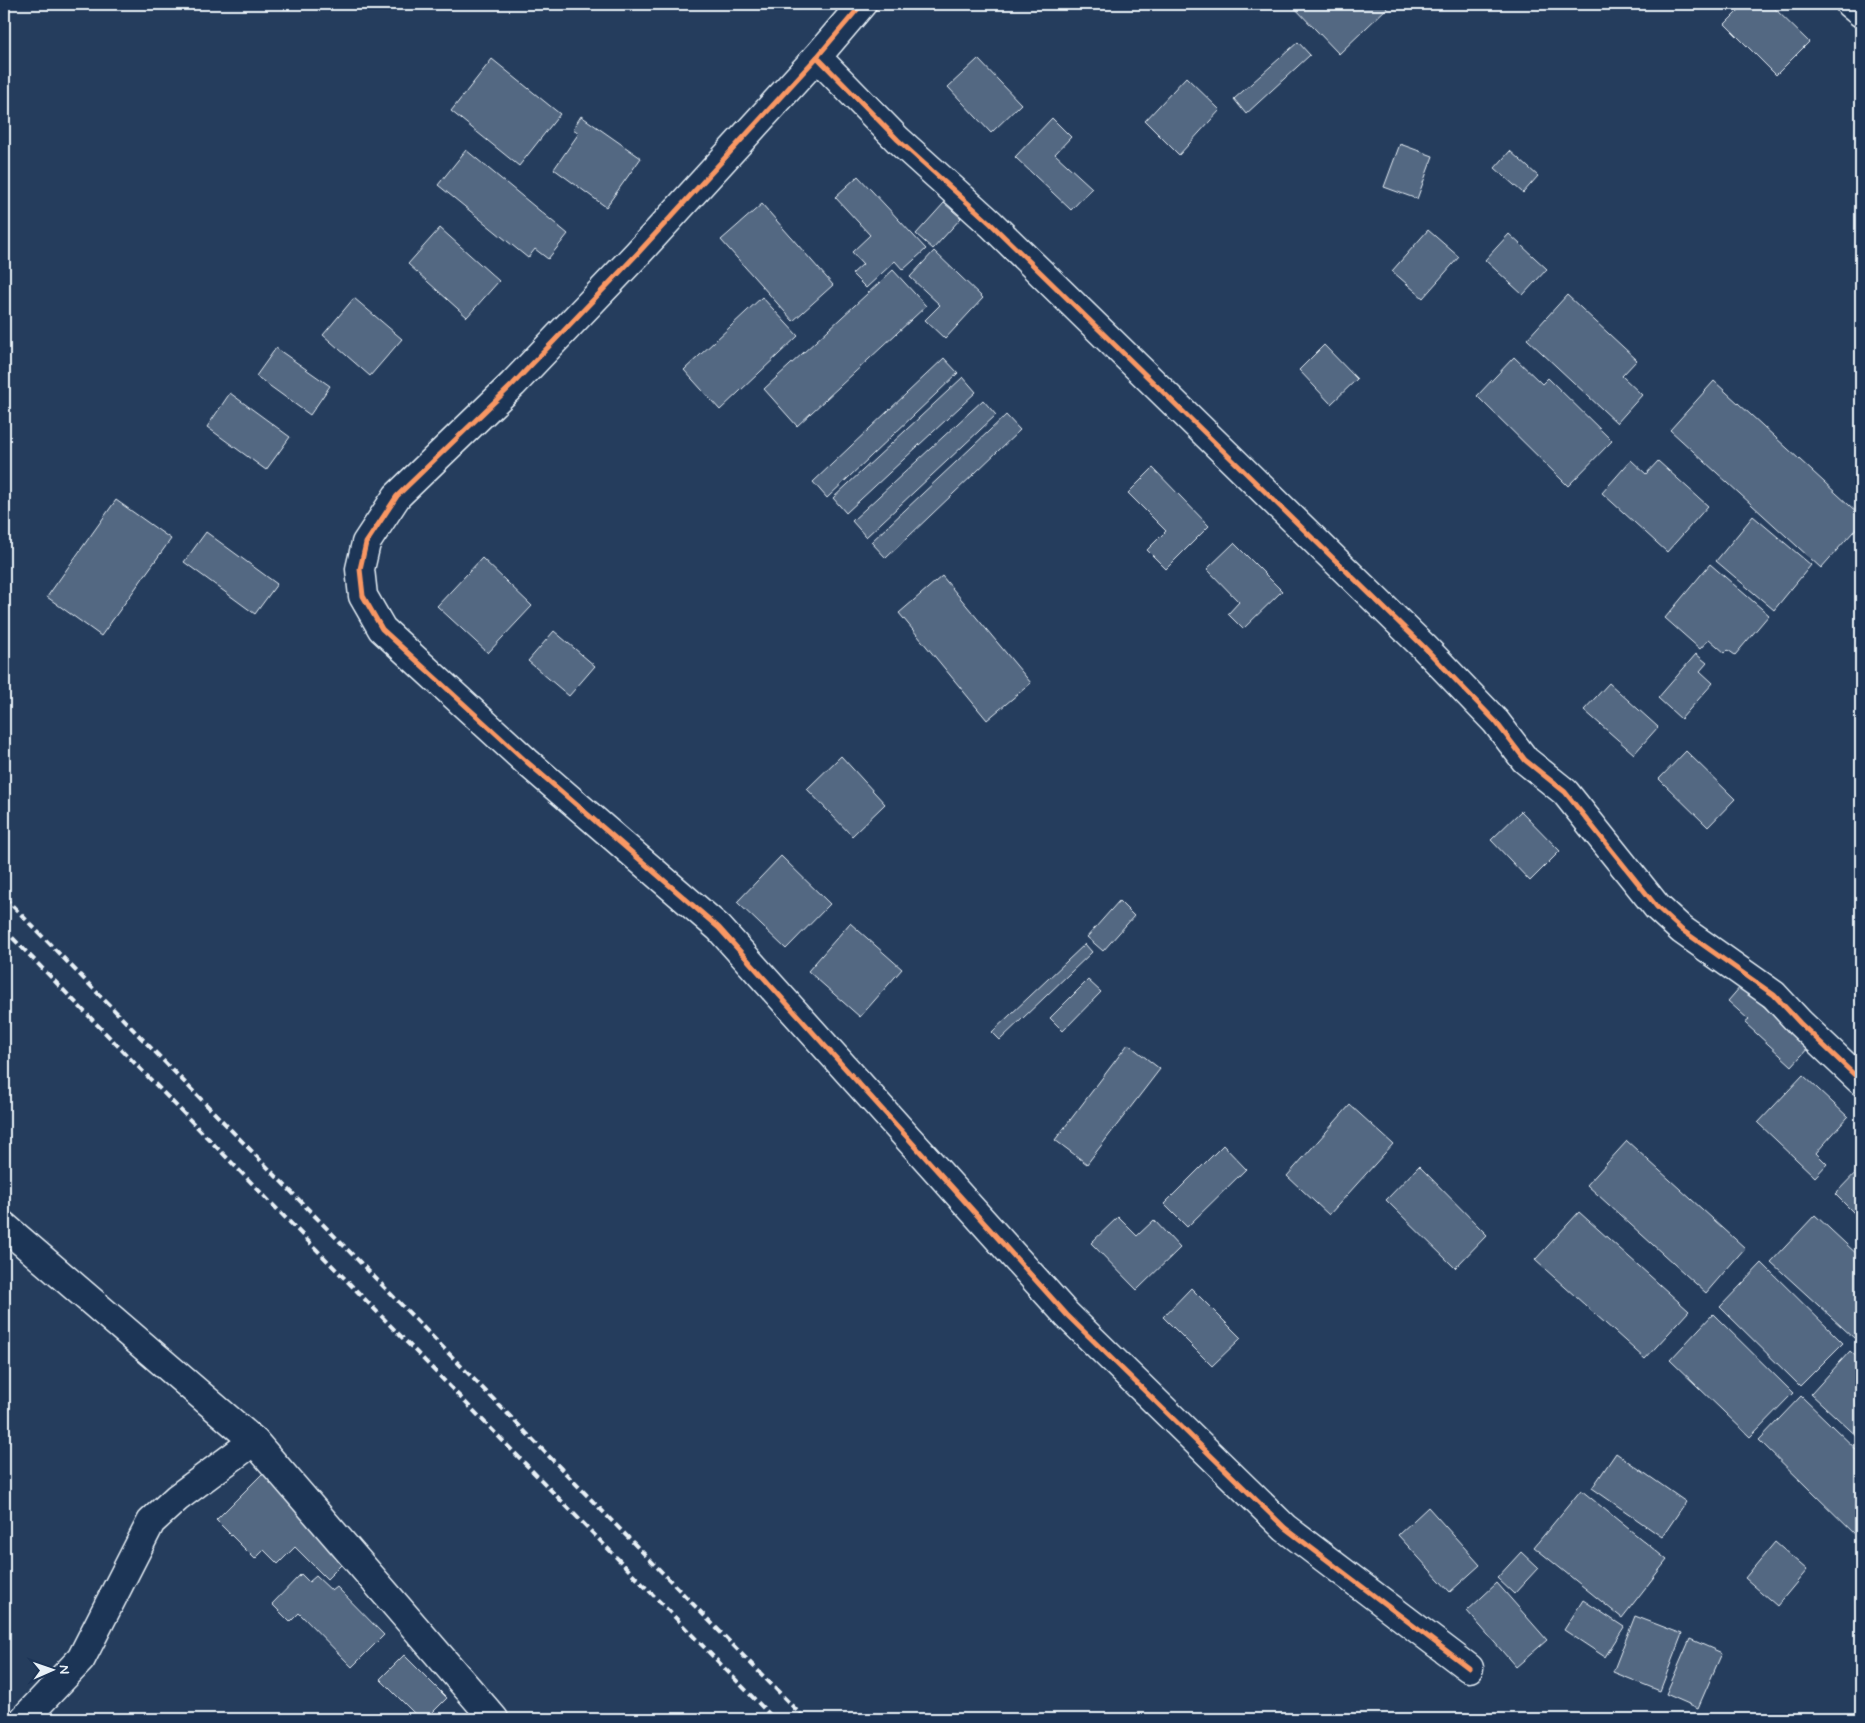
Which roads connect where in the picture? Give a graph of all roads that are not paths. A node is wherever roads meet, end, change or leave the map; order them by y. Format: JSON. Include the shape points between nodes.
{"nodes":[{"id":1,"x":862,"y":4,"type":"edge"},
{"id":2,"x":1850,"y":4,"type":"edge"},
{"id":3,"x":1861,"y":13,"type":"edge"},
{"id":4,"x":817,"y":57,"type":"junction"},
{"id":5,"x":1861,"y":1081,"type":"edge"},
{"id":6,"x":4,"y":1226,"type":"edge"},
{"id":7,"x":254,"y":1441,"type":"junction"},
{"id":8,"x":1469,"y":1668,"type":"dead end"},
{"id":9,"x":24,"y":1719,"type":"edge"},
{"id":10,"x":494,"y":1719,"type":"edge"}],
"edges":[{"from":1,"to":4,"type":"street"},
{"from":2,"to":3,"type":"street"},
{"from":4,"to":5,"type":"street","via":[[891,134],[991,224],[1424,647],[1496,722],[1525,760],[1566,792],[1657,907],[1682,930],[1774,995]]},
{"from":4,"to":8,"type":"street","via":[[513,384],[397,496],[366,543],[360,569],[363,596],[382,628],[527,762],[719,928],[1067,1315],[1285,1528]]},
{"from":6,"to":7,"type":"street"},
{"from":7,"to":9,"type":"street","via":[[177,1498],[151,1522],[81,1659]]},
{"from":7,"to":10,"type":"street"}]}
